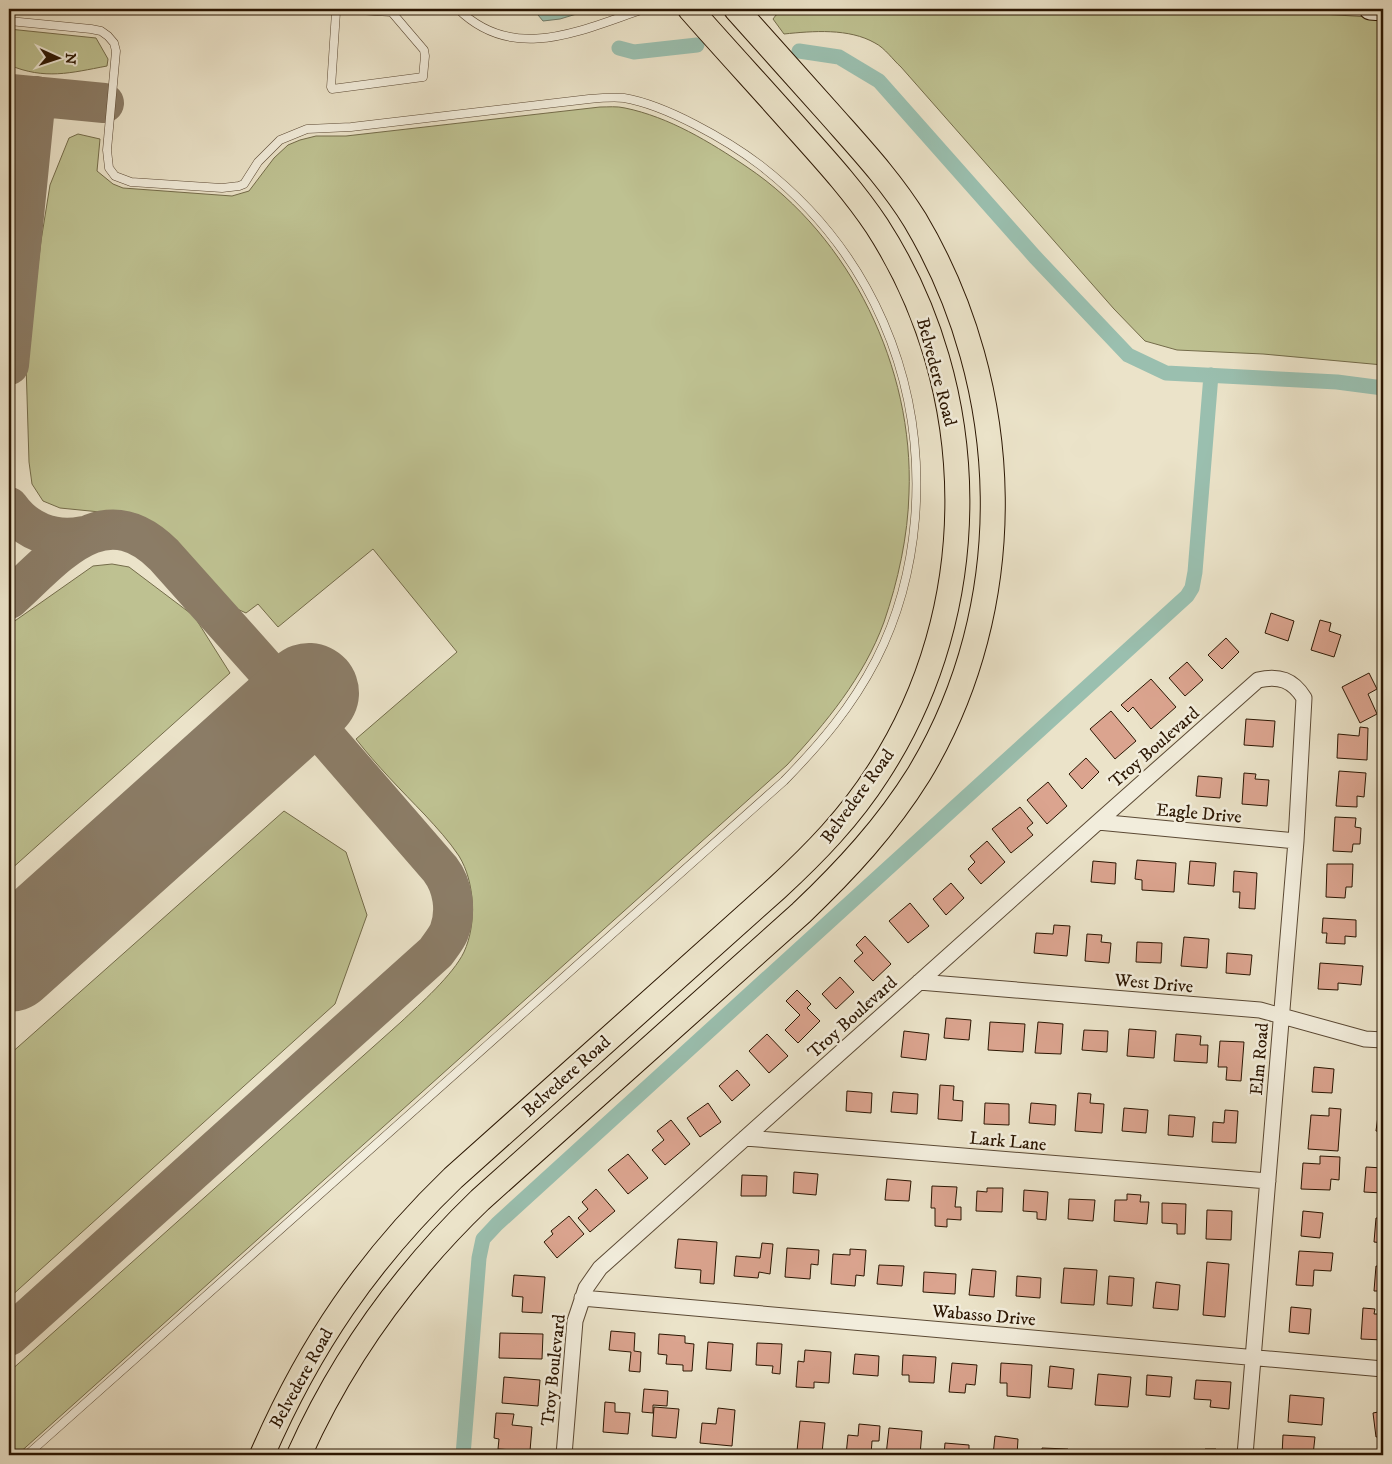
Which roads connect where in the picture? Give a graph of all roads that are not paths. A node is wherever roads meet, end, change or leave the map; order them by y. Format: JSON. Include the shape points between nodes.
{"nodes":[{"id":1,"x":340,"y":9,"type":"edge"},
{"id":2,"x":458,"y":9,"type":"edge"},
{"id":3,"x":644,"y":9,"type":"edge"},
{"id":4,"x":690,"y":9,"type":"edge"},
{"id":5,"x":736,"y":9,"type":"edge"},
{"id":6,"x":1370,"y":9,"type":"edge"},
{"id":7,"x":390,"y":10,"type":"edge"},
{"id":8,"x":1383,"y":10,"type":"edge"},
{"id":9,"x":9,"y":21,"type":"edge"},
{"id":10,"x":1280,"y":678,"type":"joint"},
{"id":11,"x":1098,"y":822,"type":"junction"},
{"id":12,"x":1296,"y":841,"type":"junction"},
{"id":13,"x":919,"y":982,"type":"junction"},
{"id":14,"x":1282,"y":1015,"type":"junction"},
{"id":15,"x":630,"y":1019,"type":"junction"},
{"id":16,"x":1383,"y":1040,"type":"edge"},
{"id":17,"x":652,"y":1045,"type":"junction"},
{"id":18,"x":744,"y":1138,"type":"junction"},
{"id":19,"x":1268,"y":1182,"type":"junction"},
{"id":20,"x":582,"y":1298,"type":"junction"},
{"id":21,"x":1253,"y":1358,"type":"junction"},
{"id":22,"x":1383,"y":1370,"type":"edge"},
{"id":23,"x":27,"y":1455,"type":"edge"},
{"id":24,"x":262,"y":1455,"type":"edge"},
{"id":25,"x":299,"y":1455,"type":"edge"},
{"id":26,"x":564,"y":1455,"type":"edge"},
{"id":27,"x":1245,"y":1455,"type":"edge"}],
"edges":[{"from":1,"to":7,"type":"lane"},
{"from":1,"to":7,"type":"lane","via":[[336,12],[332,89],[423,77],[424,50]]},
{"from":2,"to":3,"type":"lane","via":[[473,22],[491,30],[516,38],[539,39],[574,32]]},
{"from":4,"to":15,"type":"main road","name":"Belvedere Road","via":[[846,185],[876,225],[903,272],[925,320],[947,395],[958,469],[958,521],[950,593],[935,653],[912,711],[879,772],[817,851]]},
{"from":5,"to":17,"type":"main road","name":"Belvedere Road","via":[[882,174],[913,218],[939,264],[968,338],[986,415],[993,493],[991,546],[979,625],[964,675],[933,748],[905,794],[874,838],[839,877]]},
{"from":6,"to":8,"type":"street"},
{"from":9,"to":23,"type":"lane","via":[[92,29],[101,31],[114,43],[116,61],[107,150],[109,168],[115,176],[131,182],[222,188],[239,186],[280,140],[307,129],[351,127],[589,99],[634,100],[717,136],[779,180],[803,203],[834,237],[861,279],[884,322],[902,372],[915,440],[917,496],[913,545],[891,626],[860,688],[817,747],[784,781]]},
{"from":10,"to":11,"type":"street","name":"Troy Boulevard","via":[[1258,680]]},
{"from":10,"to":12,"type":"street","name":"Elm Road","via":[[1290,682],[1304,698]]},
{"from":11,"to":12,"type":"street","name":"Eagle Drive"},
{"from":11,"to":13,"type":"street","name":"Troy Boulevard"},
{"from":12,"to":14,"type":"street","name":"Elm Road"},
{"from":13,"to":14,"type":"street","name":"West Drive","via":[[1260,1010]]},
{"from":13,"to":18,"type":"street","name":"Troy Boulevard"},
{"from":14,"to":16,"type":"street","name":"West Drive","via":[[1365,1039]]},
{"from":14,"to":19,"type":"street","name":"Elm Road"},
{"from":15,"to":17,"type":"main road"},
{"from":15,"to":24,"type":"main road","name":"Belvedere Road","via":[[453,1178],[380,1256],[318,1343],[281,1411]]},
{"from":17,"to":25,"type":"main road","name":"Belvedere Road","via":[[480,1200],[425,1256],[386,1305],[347,1363]]},
{"from":18,"to":19,"type":"street","name":"Lark Lane"},
{"from":18,"to":20,"type":"street","name":"Troy Boulevard","via":[[608,1260],[592,1278]]},
{"from":19,"to":21,"type":"street","name":"Elm Road"},
{"from":20,"to":21,"type":"street","name":"Wabasso Drive"},
{"from":20,"to":26,"type":"street","name":"Troy Boulevard","via":[[575,1321]]},
{"from":21,"to":22,"type":"street","name":"Wabasso Drive"},
{"from":21,"to":27,"type":"street","name":"Elm Road"}]}
